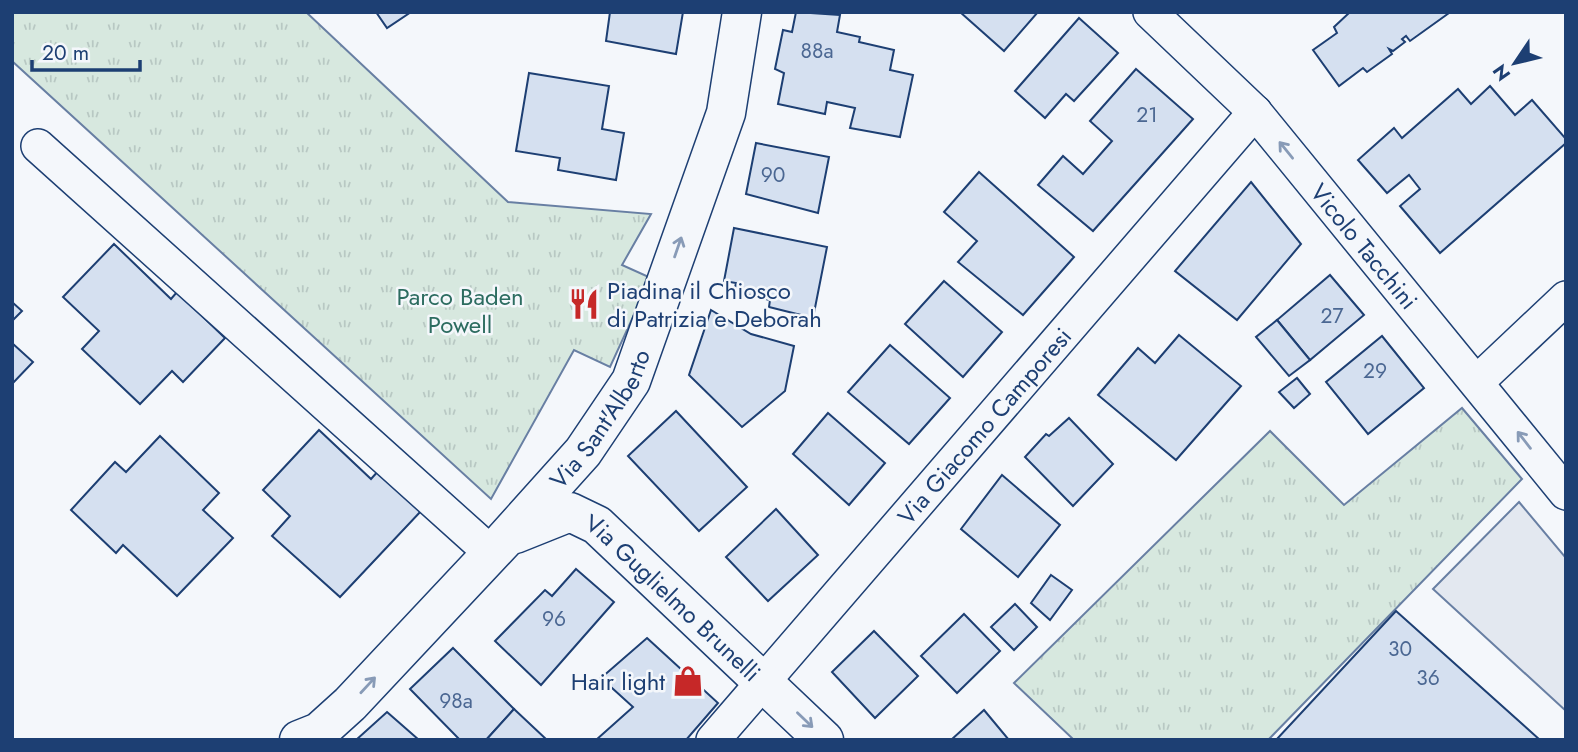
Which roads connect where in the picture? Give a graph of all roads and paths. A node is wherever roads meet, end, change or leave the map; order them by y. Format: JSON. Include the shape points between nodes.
{"nodes":[{"id":1,"x":742,"y":12,"type":"edge"},
{"id":2,"x":1150,"y":12,"type":"edge"},
{"id":3,"x":1255,"y":112,"type":"junction"},
{"id":4,"x":38,"y":146,"type":"dead end"},
{"id":5,"x":1566,"y":298,"type":"edge"},
{"id":6,"x":1477,"y":382,"type":"junction"},
{"id":7,"x":1566,"y":493,"type":"edge"},
{"id":8,"x":497,"y":547,"type":"junction"},
{"id":9,"x":764,"y":681,"type":"junction"},
{"id":10,"x":309,"y":737,"type":"edge"},
{"id":11,"x":713,"y":740,"type":"edge"},
{"id":12,"x":824,"y":740,"type":"edge"}],
"edges":[{"from":8,"to":1,"type":"street","name":"Via Sant'Alberto","one_way":true,"via":[[583,452],[631,381],[726,113]]},
{"from":2,"to":3,"type":"street","name":"Vicolo Tacchini"},
{"from":6,"to":3,"type":"street","name":"Vicolo Tacchini","one_way":true},
{"from":3,"to":9,"type":"street","name":"Via Giacomo Camporesi"},
{"from":4,"to":8,"type":"street"},
{"from":5,"to":6,"type":"street"},
{"from":7,"to":6,"type":"street","name":"Vicolo Tacchini","one_way":true},
{"from":8,"to":9,"type":"street","name":"Via Guglielmo Brunelli","via":[[570,512],[597,525]]},
{"from":10,"to":8,"type":"street","name":"Via Sant'Alberto","one_way":true,"via":[[351,705]]},
{"from":9,"to":11,"type":"street","name":"Via Giacomo Camporesi"},
{"from":9,"to":12,"type":"street","name":"Via Guglielmo Brunelli","one_way":true}]}
